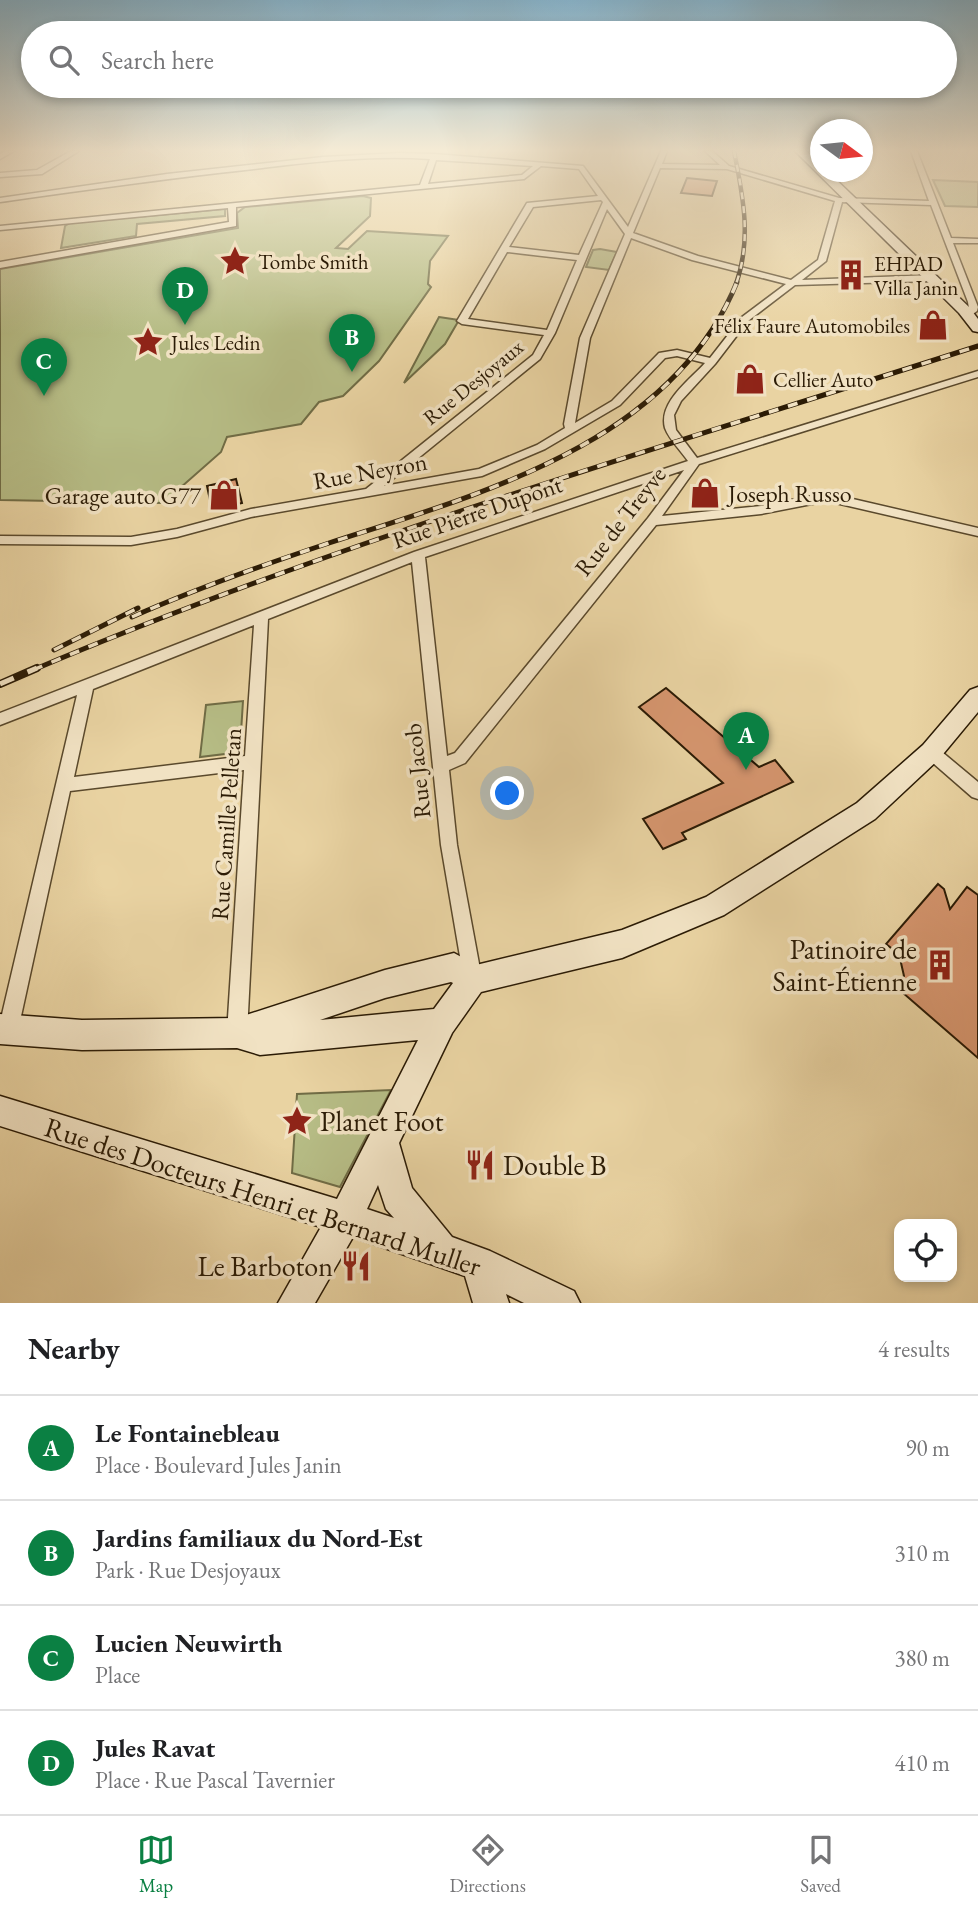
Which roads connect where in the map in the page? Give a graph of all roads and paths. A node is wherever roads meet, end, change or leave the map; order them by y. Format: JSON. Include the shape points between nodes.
{"nodes":[{"id":1,"x":179,"y":212,"type":"edge"},
{"id":2,"x":232,"y":212,"type":"edge"},
{"id":3,"x":526,"y":212,"type":"edge"},
{"id":4,"x":600,"y":212,"type":"edge"},
{"id":5,"x":613,"y":212,"type":"edge"},
{"id":6,"x":638,"y":212,"type":"edge"},
{"id":7,"x":836,"y":212,"type":"edge"},
{"id":8,"x":865,"y":212,"type":"edge"},
{"id":9,"x":938,"y":212,"type":"edge"},
{"id":10,"x":0,"y":228,"type":"edge"},
{"id":11,"x":629,"y":234,"type":"junction"},
{"id":12,"x":978,"y":241,"type":"edge"},
{"id":13,"x":951,"y":244,"type":"junction"},
{"id":14,"x":978,"y":247,"type":"edge"},
{"id":15,"x":504,"y":249,"type":"junction"},
{"id":16,"x":582,"y":258,"type":"junction"},
{"id":17,"x":0,"y":265,"type":"edge"},
{"id":18,"x":933,"y":278,"type":"junction"},
{"id":19,"x":792,"y":283,"type":"junction"},
{"id":20,"x":971,"y":314,"type":"edge"},
{"id":21,"x":978,"y":328,"type":"edge"},
{"id":22,"x":550,"y":333,"type":"junction"},
{"id":23,"x":712,"y":362,"type":"junction"},
{"id":24,"x":978,"y":374,"type":"edge"},
{"id":25,"x":571,"y":430,"type":"junction"},
{"id":26,"x":695,"y":462,"type":"junction"},
{"id":27,"x":369,"y":492,"type":"junction"},
{"id":28,"x":652,"y":521,"type":"junction"},
{"id":29,"x":978,"y":532,"type":"edge"},
{"id":30,"x":0,"y":540,"type":"edge"},
{"id":31,"x":418,"y":555,"type":"junction"},
{"id":32,"x":261,"y":619,"type":"junction"},
{"id":33,"x":87,"y":684,"type":"junction"},
{"id":34,"x":978,"y":696,"type":"edge"},
{"id":35,"x":0,"y":719,"type":"edge"},
{"id":36,"x":931,"y":752,"type":"junction"},
{"id":37,"x":254,"y":762,"type":"junction"},
{"id":38,"x":442,"y":766,"type":"junction"},
{"id":39,"x":64,"y":785,"type":"junction"},
{"id":40,"x":978,"y":792,"type":"edge"},
{"id":41,"x":474,"y":980,"type":"junction"},
{"id":42,"x":442,"y":1023,"type":"junction"},
{"id":43,"x":4,"y":1029,"type":"edge"},
{"id":44,"x":237,"y":1033,"type":"junction"},
{"id":45,"x":0,"y":1111,"type":"edge"},
{"id":46,"x":383,"y":1142,"type":"junction"},
{"id":47,"x":345,"y":1218,"type":"junction"},
{"id":48,"x":443,"y":1251,"type":"junction"},
{"id":49,"x":478,"y":1263,"type":"junction"},
{"id":50,"x":296,"y":1303,"type":"edge"},
{"id":51,"x":491,"y":1303,"type":"edge"},
{"id":52,"x":562,"y":1303,"type":"edge"}],
"edges":[{"from":1,"to":10,"type":"street"},
{"from":2,"to":17,"type":"street","via":[[233,224]]},
{"from":3,"to":15,"type":"street"},
{"from":4,"to":16,"type":"street","name":"Rue Desjoyaux"},
{"from":5,"to":11,"type":"street"},
{"from":6,"to":11,"type":"street"},
{"from":7,"to":19,"type":"street","name":"Rue de Treyve","via":[[822,261]]},
{"from":8,"to":18,"type":"main road"},
{"from":9,"to":13,"type":"street"},
{"from":11,"to":19,"type":"street","via":[[695,258]]},
{"from":11,"to":25,"type":"street","via":[[585,338]]},
{"from":12,"to":13,"type":"street"},
{"from":13,"to":14,"type":"street"},
{"from":13,"to":20,"type":"street","via":[[974,309]]},
{"from":15,"to":16,"type":"street"},
{"from":15,"to":22,"type":"street","via":[[461,321]]},
{"from":16,"to":22,"type":"street","name":"Rue Desjoyaux"},
{"from":18,"to":19,"type":"street"},
{"from":18,"to":20,"type":"main road"},
{"from":19,"to":23,"type":"street","name":"Rue de Treyve","via":[[745,320]]},
{"from":20,"to":21,"type":"main road"},
{"from":22,"to":27,"type":"street","name":"Rue Desjoyaux","via":[[527,365]]},
{"from":23,"to":25,"type":"street","name":"Rue Neyron","via":[[677,353],[662,355],[616,403]]},
{"from":23,"to":26,"type":"street","name":"Rue de Treyve","via":[[676,400],[669,415],[671,430]]},
{"from":24,"to":26,"type":"street","name":"Rue Pierre Dupont"},
{"from":25,"to":27,"type":"street","name":"Rue Neyron","via":[[482,472]]},
{"from":26,"to":28,"type":"street","name":"Rue de Treyve"},
{"from":26,"to":31,"type":"street","name":"Rue Pierre Dupont"},
{"from":27,"to":30,"type":"street","name":"Rue Neyron","via":[[131,541]]},
{"from":28,"to":29,"type":"street","via":[[761,510],[827,497]]},
{"from":28,"to":38,"type":"street","name":"Rue de Treyve","via":[[460,758]]},
{"from":31,"to":32,"type":"street","name":"Rue Pierre Dupont"},
{"from":31,"to":38,"type":"street","name":"Rue Jacob"},
{"from":32,"to":33,"type":"street","name":"Rue Pierre Dupont"},
{"from":32,"to":37,"type":"street","name":"Rue Camille Pelletan"},
{"from":33,"to":35,"type":"street","name":"Rue Pierre Dupont"},
{"from":33,"to":39,"type":"street"},
{"from":34,"to":36,"type":"main road"},
{"from":36,"to":40,"type":"street"},
{"from":36,"to":41,"type":"main road","via":[[866,811],[715,906],[622,944]]},
{"from":37,"to":39,"type":"street"},
{"from":37,"to":44,"type":"street","name":"Rue Camille Pelletan"},
{"from":38,"to":41,"type":"street","name":"Rue Jacob","via":[[449,845]]},
{"from":39,"to":43,"type":"street"},
{"from":41,"to":42,"type":"main road"},
{"from":41,"to":44,"type":"main road","via":[[454,967],[385,984]]},
{"from":42,"to":44,"type":"main road","via":[[260,1040]]},
{"from":42,"to":46,"type":"main road"},
{"from":43,"to":44,"type":"main road","via":[[82,1035]]},
{"from":45,"to":47,"type":"main road","name":"Rue des Docteurs Henri et Bernard Muller"},
{"from":46,"to":47,"type":"main road"},
{"from":46,"to":48,"type":"main road","via":[[398,1197]]},
{"from":47,"to":48,"type":"main road","name":"Rue des Docteurs Henri et Bernard Muller"},
{"from":47,"to":50,"type":"main road"},
{"from":48,"to":49,"type":"main road","name":"Rue des Docteurs Henri et Bernard Muller"},
{"from":49,"to":51,"type":"main road"},
{"from":49,"to":52,"type":"main road","name":"Rue des Docteurs Henri et Bernard Muller"}]}
